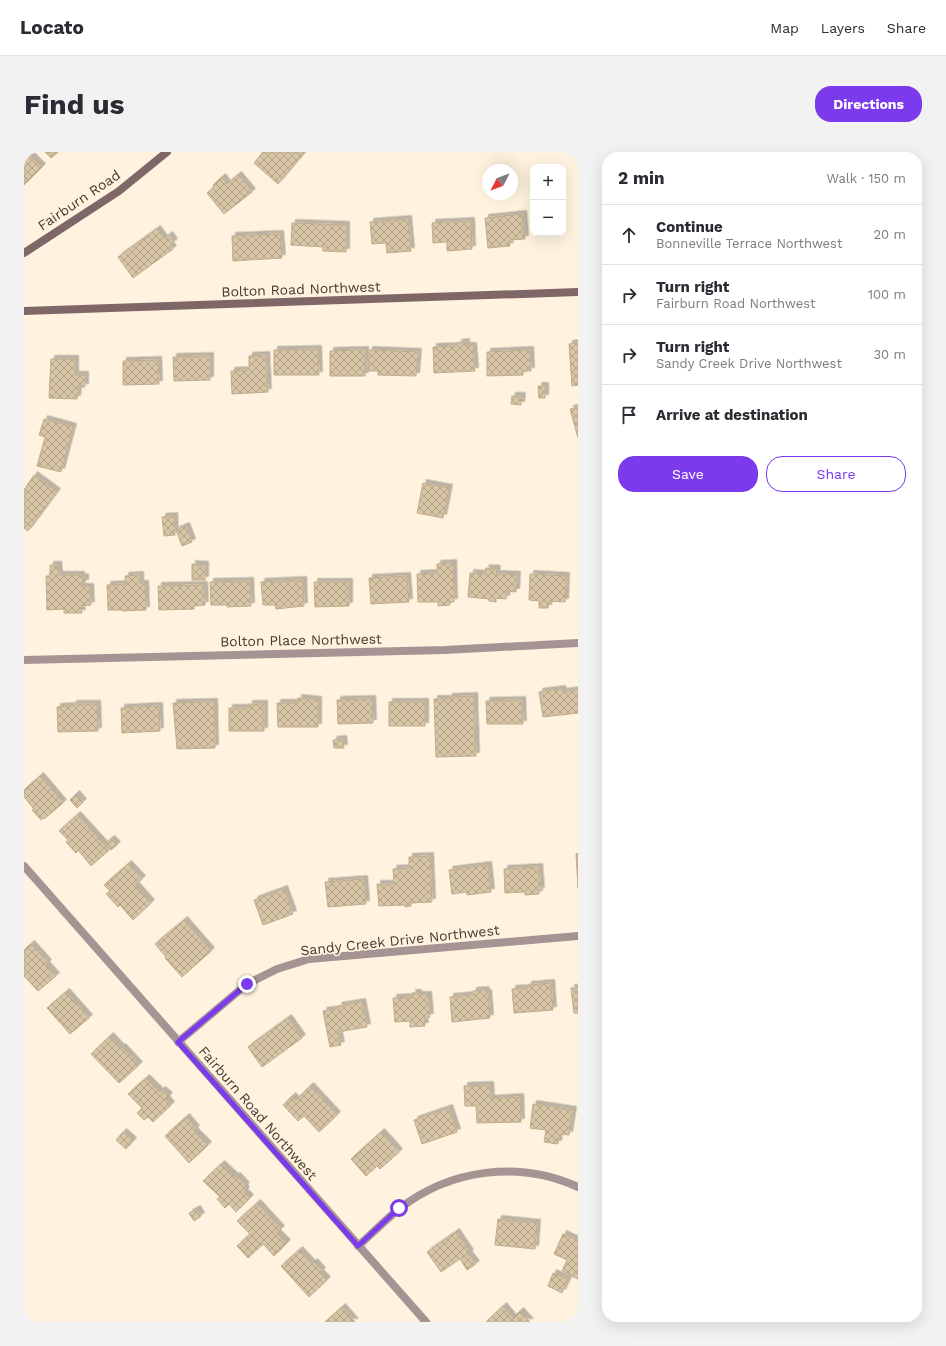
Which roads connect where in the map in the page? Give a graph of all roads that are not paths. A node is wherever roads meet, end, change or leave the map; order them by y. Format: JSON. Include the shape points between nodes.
{"nodes":[{"id":1,"x":167,"y":152,"type":"edge"},
{"id":2,"x":24,"y":253,"type":"edge"},
{"id":3,"x":578,"y":292,"type":"edge"},
{"id":4,"x":24,"y":311,"type":"edge"},
{"id":5,"x":578,"y":643,"type":"edge"},
{"id":6,"x":24,"y":660,"type":"edge"},
{"id":7,"x":24,"y":866,"type":"edge"},
{"id":8,"x":578,"y":936,"type":"edge"},
{"id":9,"x":178,"y":1042,"type":"junction"},
{"id":10,"x":578,"y":1187,"type":"edge"},
{"id":11,"x":358,"y":1246,"type":"junction"},
{"id":12,"x":426,"y":1322,"type":"edge"}],
"edges":[{"from":1,"to":2,"type":"street","name":"Fairburn Road","via":[[119,191]]},
{"from":3,"to":4,"type":"street","name":"Bolton Road Northwest"},
{"from":5,"to":6,"type":"street","name":"Bolton Place Northwest","via":[[446,650]]},
{"from":7,"to":9,"type":"street","name":"Fairburn Road Northwest"},
{"from":8,"to":9,"type":"street","name":"Sandy Creek Drive Northwest","via":[[309,959],[277,969],[247,984]]},
{"from":9,"to":11,"type":"street","name":"Fairburn Road Northwest"},
{"from":10,"to":11,"type":"street","via":[[563,1180],[534,1173],[504,1171],[463,1176],[427,1190],[399,1208]]},
{"from":11,"to":12,"type":"street","name":"Fairburn Road Northwest"}]}
